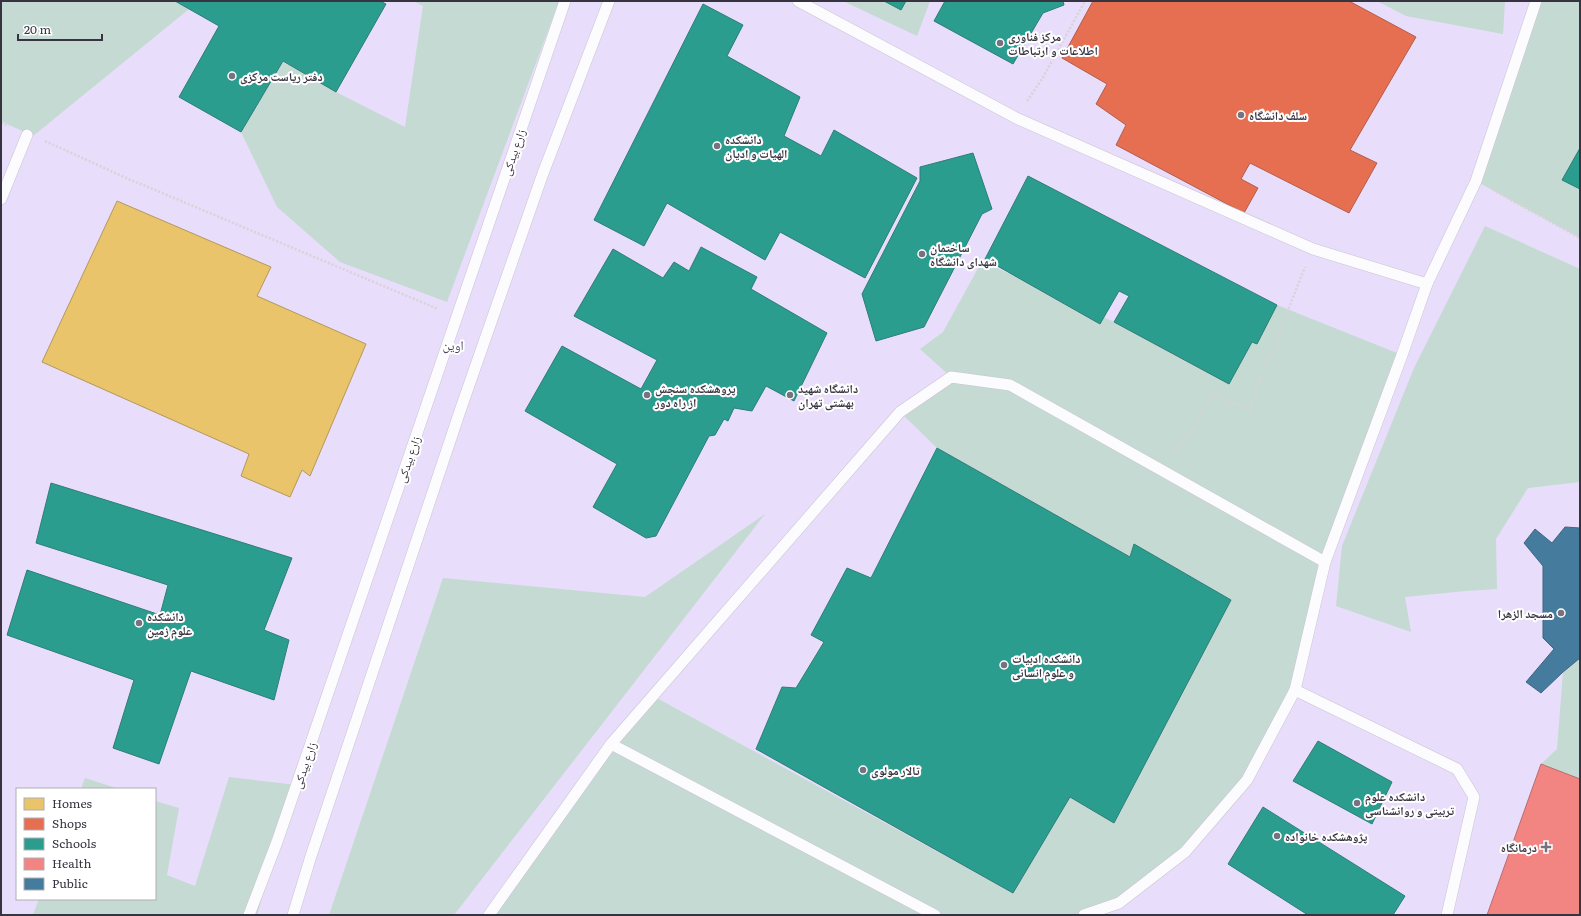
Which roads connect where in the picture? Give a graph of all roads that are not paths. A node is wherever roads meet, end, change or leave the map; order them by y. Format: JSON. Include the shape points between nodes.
{"nodes":[{"id":1,"x":565,"y":1,"type":"edge"},
{"id":2,"x":609,"y":1,"type":"edge"},
{"id":3,"x":798,"y":1,"type":"edge"},
{"id":4,"x":1536,"y":1,"type":"edge"},
{"id":5,"x":27,"y":135,"type":"road end"},
{"id":6,"x":1,"y":199,"type":"edge"},
{"id":7,"x":1427,"y":284,"type":"junction"},
{"id":8,"x":1325,"y":562,"type":"junction"},
{"id":9,"x":1295,"y":690,"type":"junction"},
{"id":10,"x":611,"y":744,"type":"junction"},
{"id":11,"x":248,"y":915,"type":"edge"},
{"id":12,"x":293,"y":915,"type":"edge"},
{"id":13,"x":489,"y":915,"type":"edge"},
{"id":14,"x":935,"y":915,"type":"edge"},
{"id":15,"x":1084,"y":915,"type":"edge"},
{"id":16,"x":1447,"y":915,"type":"edge"}],
"edges":[{"from":1,"to":11,"type":"lane","name":"زارع بیدکی","via":[[278,842]]},
{"from":2,"to":12,"type":"lane","via":[[542,176],[464,400]]},
{"from":3,"to":7,"type":"lane","via":[[1016,118],[1313,249]]},
{"from":4,"to":7,"type":"lane","via":[[1476,181]]},
{"from":5,"to":6,"type":"lane"},
{"from":7,"to":8,"type":"lane"},
{"from":8,"to":9,"type":"lane"},
{"from":8,"to":10,"type":"lane","via":[[1010,385],[951,377],[900,412]]},
{"from":9,"to":15,"type":"lane","via":[[1247,780],[1185,852],[1119,903]]},
{"from":9,"to":16,"type":"lane","via":[[1457,769],[1474,797]]},
{"from":10,"to":13,"type":"lane"},
{"from":10,"to":14,"type":"lane"}]}
